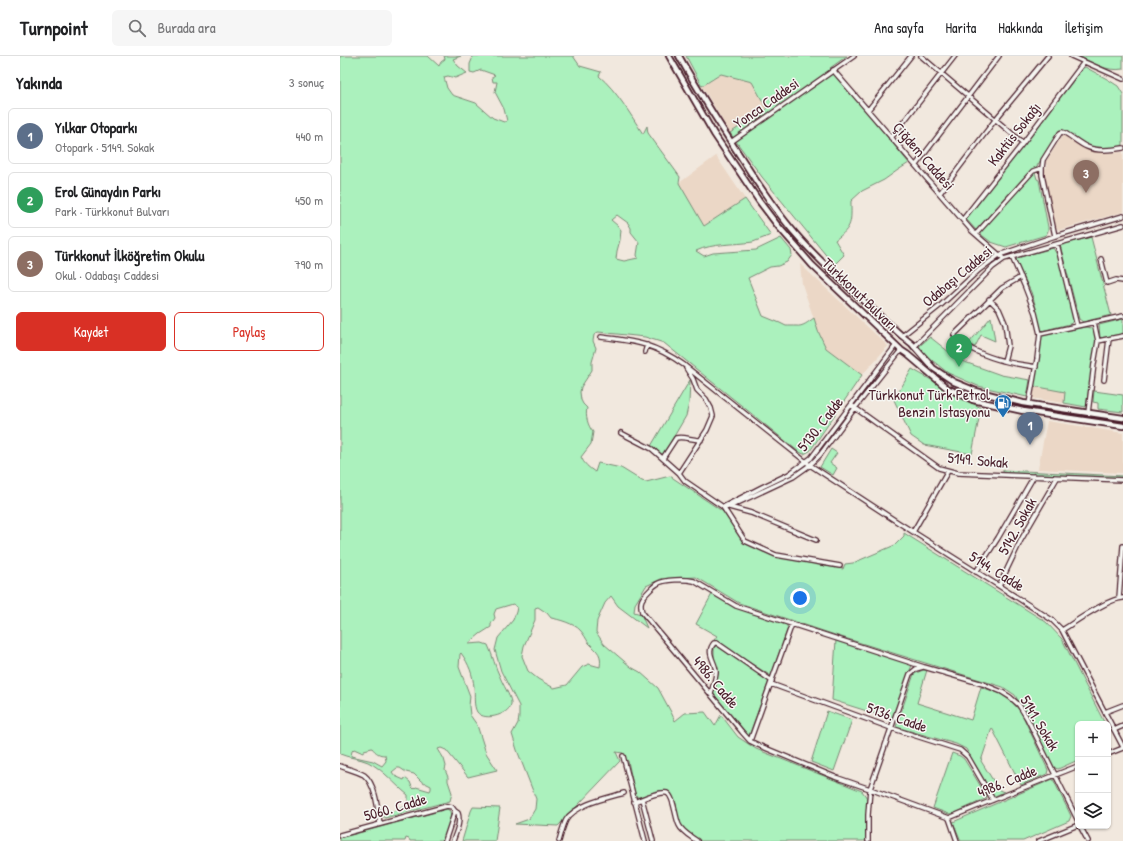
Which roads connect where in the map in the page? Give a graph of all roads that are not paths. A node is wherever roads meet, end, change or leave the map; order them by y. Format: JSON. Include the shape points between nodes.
{"nodes":[{"id":1,"x":669,"y":56,"type":"edge"},
{"id":2,"x":679,"y":56,"type":"edge"},
{"id":3,"x":854,"y":56,"type":"edge"},
{"id":4,"x":912,"y":56,"type":"edge"},
{"id":5,"x":921,"y":56,"type":"edge"},
{"id":6,"x":955,"y":56,"type":"edge"},
{"id":7,"x":999,"y":56,"type":"edge"},
{"id":8,"x":1048,"y":56,"type":"edge"},
{"id":9,"x":1071,"y":56,"type":"edge"},
{"id":10,"x":1084,"y":62,"type":"junction"},
{"id":11,"x":834,"y":70,"type":"junction"},
{"id":12,"x":941,"y":73,"type":"junction"},
{"id":13,"x":1123,"y":79,"type":"edge"},
{"id":14,"x":968,"y":97,"type":"junction"},
{"id":15,"x":868,"y":110,"type":"junction"},
{"id":16,"x":995,"y":120,"type":"junction"},
{"id":17,"x":891,"y":138,"type":"junction"},
{"id":18,"x":731,"y":142,"type":"junction"},
{"id":19,"x":1023,"y":143,"type":"junction"},
{"id":20,"x":1123,"y":148,"type":"edge"},
{"id":21,"x":916,"y":165,"type":"junction"},
{"id":22,"x":1042,"y":168,"type":"junction"},
{"id":23,"x":940,"y":193,"type":"junction"},
{"id":24,"x":1123,"y":216,"type":"edge"},
{"id":25,"x":962,"y":219,"type":"junction"},
{"id":26,"x":1123,"y":225,"type":"edge"},
{"id":27,"x":976,"y":234,"type":"junction"},
{"id":28,"x":1055,"y":236,"type":"junction"},
{"id":29,"x":1057,"y":244,"type":"junction"},
{"id":30,"x":999,"y":255,"type":"junction"},
{"id":31,"x":1012,"y":257,"type":"junction"},
{"id":32,"x":1101,"y":259,"type":"dead end"},
{"id":33,"x":1004,"y":260,"type":"junction"},
{"id":34,"x":1021,"y":277,"type":"junction"},
{"id":35,"x":1123,"y":281,"type":"edge"},
{"id":36,"x":989,"y":300,"type":"junction"},
{"id":37,"x":1123,"y":316,"type":"edge"},
{"id":38,"x":1094,"y":322,"type":"junction"},
{"id":39,"x":1076,"y":326,"type":"junction"},
{"id":40,"x":1040,"y":334,"type":"junction"},
{"id":41,"x":902,"y":336,"type":"junction"},
{"id":42,"x":1123,"y":336,"type":"edge"},
{"id":43,"x":601,"y":337,"type":"dead end"},
{"id":44,"x":1109,"y":339,"type":"junction"},
{"id":45,"x":1098,"y":341,"type":"junction"},
{"id":46,"x":647,"y":345,"type":"junction"},
{"id":47,"x":896,"y":345,"type":"junction"},
{"id":48,"x":914,"y":347,"type":"junction"},
{"id":49,"x":901,"y":350,"type":"junction"},
{"id":50,"x":646,"y":352,"type":"dead end"},
{"id":51,"x":907,"y":354,"type":"junction"},
{"id":52,"x":1004,"y":361,"type":"junction"},
{"id":53,"x":684,"y":365,"type":"junction"},
{"id":54,"x":1036,"y":367,"type":"junction"},
{"id":55,"x":1104,"y":380,"type":"dead end"},
{"id":56,"x":1029,"y":404,"type":"junction"},
{"id":57,"x":851,"y":405,"type":"junction"},
{"id":58,"x":855,"y":408,"type":"junction"},
{"id":59,"x":1088,"y":412,"type":"junction"},
{"id":60,"x":1123,"y":418,"type":"edge"},
{"id":61,"x":1123,"y":426,"type":"edge"},
{"id":62,"x":621,"y":433,"type":"dead end"},
{"id":63,"x":701,"y":440,"type":"junction"},
{"id":64,"x":663,"y":458,"type":"junction"},
{"id":65,"x":809,"y":463,"type":"junction"},
{"id":66,"x":948,"y":471,"type":"junction"},
{"id":67,"x":679,"y":473,"type":"junction"},
{"id":68,"x":1034,"y":476,"type":"junction"},
{"id":69,"x":1057,"y":478,"type":"junction"},
{"id":70,"x":1123,"y":480,"type":"edge"},
{"id":71,"x":729,"y":506,"type":"junction"},
{"id":72,"x":723,"y":507,"type":"junction"},
{"id":73,"x":913,"y":532,"type":"junction"},
{"id":74,"x":816,"y":540,"type":"dead end"},
{"id":75,"x":1123,"y":546,"type":"edge"},
{"id":76,"x":840,"y":566,"type":"dead end"},
{"id":77,"x":976,"y":572,"type":"junction"},
{"id":78,"x":999,"y":586,"type":"junction"},
{"id":79,"x":1121,"y":598,"type":"edge"},
{"id":80,"x":792,"y":624,"type":"junction"},
{"id":81,"x":1062,"y":630,"type":"junction"},
{"id":82,"x":924,"y":667,"type":"junction"},
{"id":83,"x":771,"y":683,"type":"junction"},
{"id":84,"x":710,"y":695,"type":"junction"},
{"id":85,"x":1123,"y":705,"type":"edge"},
{"id":86,"x":1105,"y":712,"type":"junction"},
{"id":87,"x":1123,"y":726,"type":"edge"},
{"id":88,"x":891,"y":728,"type":"junction"},
{"id":89,"x":1114,"y":730,"type":"junction"},
{"id":90,"x":750,"y":741,"type":"junction"},
{"id":91,"x":1123,"y":748,"type":"edge"},
{"id":92,"x":1111,"y":753,"type":"edge"},
{"id":93,"x":623,"y":756,"type":"dead end"},
{"id":94,"x":340,"y":766,"type":"edge"},
{"id":95,"x":1075,"y":767,"type":"edge"},
{"id":96,"x":1055,"y":775,"type":"junction"},
{"id":97,"x":870,"y":789,"type":"junction"},
{"id":98,"x":624,"y":793,"type":"dead end"},
{"id":99,"x":642,"y":799,"type":"junction"},
{"id":100,"x":993,"y":800,"type":"junction"},
{"id":101,"x":634,"y":802,"type":"junction"},
{"id":102,"x":455,"y":811,"type":"junction"},
{"id":103,"x":1075,"y":816,"type":"edge"},
{"id":104,"x":949,"y":818,"type":"junction"},
{"id":105,"x":380,"y":824,"type":"junction"},
{"id":106,"x":1075,"y":828,"type":"edge"},
{"id":107,"x":1081,"y":829,"type":"edge"},
{"id":108,"x":340,"y":835,"type":"edge"},
{"id":109,"x":446,"y":841,"type":"edge"},
{"id":110,"x":453,"y":841,"type":"edge"},
{"id":111,"x":559,"y":841,"type":"edge"},
{"id":112,"x":645,"y":841,"type":"edge"},
{"id":113,"x":653,"y":841,"type":"edge"},
{"id":114,"x":697,"y":841,"type":"edge"},
{"id":115,"x":868,"y":841,"type":"edge"},
{"id":116,"x":957,"y":841,"type":"edge"},
{"id":117,"x":1039,"y":841,"type":"edge"},
{"id":118,"x":1088,"y":841,"type":"edge"}],
"edges":[{"from":1,"to":47,"type":"street","name":"Türkkonut Bulvarı","via":[[714,134],[778,226],[812,265]]},
{"from":2,"to":18,"type":"street","name":"Türkkonut Bulvarı"},
{"from":3,"to":11,"type":"street","name":"Yonca Caddesi"},
{"from":4,"to":15,"type":"street"},
{"from":5,"to":12,"type":"street"},
{"from":6,"to":12,"type":"street"},
{"from":7,"to":14,"type":"street"},
{"from":8,"to":16,"type":"street"},
{"from":9,"to":10,"type":"street"},
{"from":10,"to":13,"type":"street"},
{"from":10,"to":19,"type":"street","name":"Kaktüs Sokağı"},
{"from":11,"to":15,"type":"street","name":"Çiğdem Caddesi"},
{"from":11,"to":18,"type":"street","name":"Yonca Caddesi"},
{"from":12,"to":14,"type":"street"},
{"from":12,"to":17,"type":"street"},
{"from":14,"to":16,"type":"street"},
{"from":14,"to":21,"type":"street"},
{"from":15,"to":17,"type":"street","name":"Çiğdem Caddesi"},
{"from":16,"to":19,"type":"street"},
{"from":16,"to":23,"type":"street"},
{"from":17,"to":21,"type":"street","name":"Çiğdem Caddesi"},
{"from":18,"to":41,"type":"street","name":"Türkkonut Bulvarı","via":[[768,199],[800,240]]},
{"from":19,"to":25,"type":"street","name":"Kaktüs Sokağı"},
{"from":20,"to":22,"type":"street","via":[[1094,149],[1062,132],[1044,160]]},
{"from":21,"to":23,"type":"street","name":"Çiğdem Caddesi"},
{"from":22,"to":27,"type":"street","via":[[1033,170]]},
{"from":22,"to":28,"type":"street"},
{"from":23,"to":25,"type":"street","name":"Çiğdem Caddesi"},
{"from":24,"to":28,"type":"street","name":"Odabaşı Caddesi"},
{"from":25,"to":27,"type":"street","name":"Çiğdem Caddesi"},
{"from":26,"to":29,"type":"street","name":"Odabaşı Caddesi"},
{"from":27,"to":30,"type":"street","name":"Çiğdem Caddesi"},
{"from":28,"to":30,"type":"street","name":"Odabaşı Caddesi"},
{"from":29,"to":31,"type":"street","name":"Odabaşı Caddesi"},
{"from":29,"to":39,"type":"street"},
{"from":30,"to":33,"type":"street","name":"Çiğdem Caddesi"},
{"from":30,"to":41,"type":"street","name":"Odabaşı Caddesi"},
{"from":31,"to":33,"type":"street","name":"Odabaşı Caddesi"},
{"from":31,"to":34,"type":"street"},
{"from":32,"to":35,"type":"street","via":[[1107,284],[1116,280]]},
{"from":33,"to":48,"type":"street","name":"Odabaşı Caddesi","via":[[993,267]]},
{"from":34,"to":36,"type":"street","via":[[1002,288]]},
{"from":34,"to":40,"type":"street"},
{"from":36,"to":52,"type":"street","via":[[999,309],[1005,323],[1008,346]]},
{"from":36,"to":52,"type":"street","via":[[954,335],[966,347]]},
{"from":37,"to":38,"type":"street"},
{"from":38,"to":39,"type":"street"},
{"from":38,"to":45,"type":"street"},
{"from":39,"to":40,"type":"street"},
{"from":40,"to":54,"type":"street"},
{"from":41,"to":47,"type":"street"},
{"from":41,"to":48,"type":"street","name":"Türkkonut Bulvarı"},
{"from":42,"to":44,"type":"street"},
{"from":43,"to":46,"type":"street","name":"5144. Cadde"},
{"from":44,"to":45,"type":"street"},
{"from":44,"to":55,"type":"street"},
{"from":45,"to":59,"type":"street"},
{"from":46,"to":50,"type":"street"},
{"from":46,"to":53,"type":"street","name":"5144. Cadde"},
{"from":47,"to":49,"type":"street","name":"Türkkonut Bulvarı"},
{"from":47,"to":57,"type":"street","name":"5130. Cadde"},
{"from":48,"to":51,"type":"street"},
{"from":48,"to":56,"type":"street","name":"Türkkonut Bulvarı","via":[[933,368],[954,382],[976,391]]},
{"from":49,"to":51,"type":"street","name":"Türkkonut Bulvarı"},
{"from":49,"to":58,"type":"street","name":"5130. Cadde"},
{"from":51,"to":61,"type":"street","name":"Türkkonut Bulvarı","via":[[948,388],[973,400],[1023,411]]},
{"from":52,"to":54,"type":"street"},
{"from":53,"to":63,"type":"street","via":[[697,390],[706,399],[713,416]]},
{"from":53,"to":65,"type":"street","name":"5144. Cadde"},
{"from":54,"to":56,"type":"street"},
{"from":56,"to":59,"type":"street","name":"Türkkonut Bulvarı"},
{"from":57,"to":58,"type":"street","name":"5149. Sokak"},
{"from":57,"to":65,"type":"street","name":"5130. Cadde"},
{"from":58,"to":65,"type":"street","name":"5130. Cadde","via":[[820,455]]},
{"from":58,"to":66,"type":"street","name":"5149. Sokak","via":[[938,468]]},
{"from":59,"to":60,"type":"street","name":"Türkkonut Bulvarı"},
{"from":62,"to":64,"type":"street","via":[[652,449]]},
{"from":63,"to":64,"type":"street","via":[[676,438]]},
{"from":63,"to":67,"type":"street"},
{"from":64,"to":67,"type":"street"},
{"from":65,"to":71,"type":"street","name":"5130. Cadde","via":[[799,474]]},
{"from":65,"to":72,"type":"street","name":"5130. Cadde"},
{"from":65,"to":73,"type":"street","name":"5144. Cadde"},
{"from":66,"to":68,"type":"street","name":"5149. Sokak"},
{"from":66,"to":73,"type":"street"},
{"from":67,"to":72,"type":"street","via":[[685,481]]},
{"from":68,"to":69,"type":"street","name":"5149. Sokak"},
{"from":68,"to":77,"type":"street"},
{"from":69,"to":70,"type":"street","name":"5149. Sokak"},
{"from":69,"to":78,"type":"street","name":"5142. Sokak","via":[[1021,540]]},
{"from":71,"to":72,"type":"street"},
{"from":71,"to":74,"type":"street"},
{"from":72,"to":76,"type":"street","via":[[745,541],[776,555]]},
{"from":73,"to":77,"type":"street","name":"5144. Cadde"},
{"from":75,"to":79,"type":"street"},
{"from":77,"to":78,"type":"street","name":"5144. Cadde"},
{"from":78,"to":81,"type":"street","name":"5144. Cadde","via":[[1052,620]]},
{"from":79,"to":81,"type":"street","via":[[1106,603]]},
{"from":80,"to":82,"type":"street","name":"4986. Cadde"},
{"from":80,"to":83,"type":"street"},
{"from":80,"to":84,"type":"street","name":"4986. Cadde","via":[[736,606],[694,581],[657,584],[644,596],[640,604],[642,612]]},
{"from":81,"to":86,"type":"street","name":"5144. Cadde"},
{"from":82,"to":88,"type":"street","via":[[910,674]]},
{"from":82,"to":96,"type":"street","name":"5141. Sokak","via":[[983,684],[1010,697],[1019,705]]},
{"from":83,"to":84,"type":"street","name":"5136. Cadde","via":[[714,643],[711,655],[716,671]]},
{"from":83,"to":88,"type":"street","name":"5136. Cadde"},
{"from":83,"to":90,"type":"street"},
{"from":84,"to":90,"type":"street","name":"4986. Cadde"},
{"from":85,"to":86,"type":"street"},
{"from":86,"to":89,"type":"street","name":"5144. Cadde"},
{"from":87,"to":89,"type":"street"},
{"from":88,"to":97,"type":"street"},
{"from":88,"to":100,"type":"street","name":"5136. Cadde","via":[[964,752]]},
{"from":89,"to":91,"type":"street","name":"5144. Cadde"},
{"from":90,"to":97,"type":"street","name":"4986. Cadde","via":[[821,772]]},
{"from":91,"to":92,"type":"street"},
{"from":93,"to":101,"type":"street"},
{"from":94,"to":105,"type":"street","via":[[367,778],[372,787]]},
{"from":95,"to":96,"type":"street","name":"4986. Cadde"},
{"from":96,"to":100,"type":"street","name":"4986. Cadde"},
{"from":96,"to":103,"type":"street","name":"5141. Sokak"},
{"from":97,"to":104,"type":"street","name":"4986. Cadde"},
{"from":97,"to":115,"type":"street"},
{"from":98,"to":111,"type":"street","via":[[582,806],[575,811],[566,822]]},
{"from":99,"to":101,"type":"street"},
{"from":99,"to":113,"type":"street"},
{"from":99,"to":114,"type":"street","via":[[659,793],[669,794],[679,825]]},
{"from":100,"to":104,"type":"street","name":"4986. Cadde"},
{"from":101,"to":112,"type":"street"},
{"from":102,"to":105,"type":"street","name":"5060. Cadde","via":[[452,807],[445,806]]},
{"from":102,"to":109,"type":"street"},
{"from":102,"to":110,"type":"street","via":[[459,820]]},
{"from":104,"to":116,"type":"street"},
{"from":105,"to":108,"type":"street","name":"5060. Cadde"},
{"from":106,"to":117,"type":"street"},
{"from":107,"to":118,"type":"street"}]}
